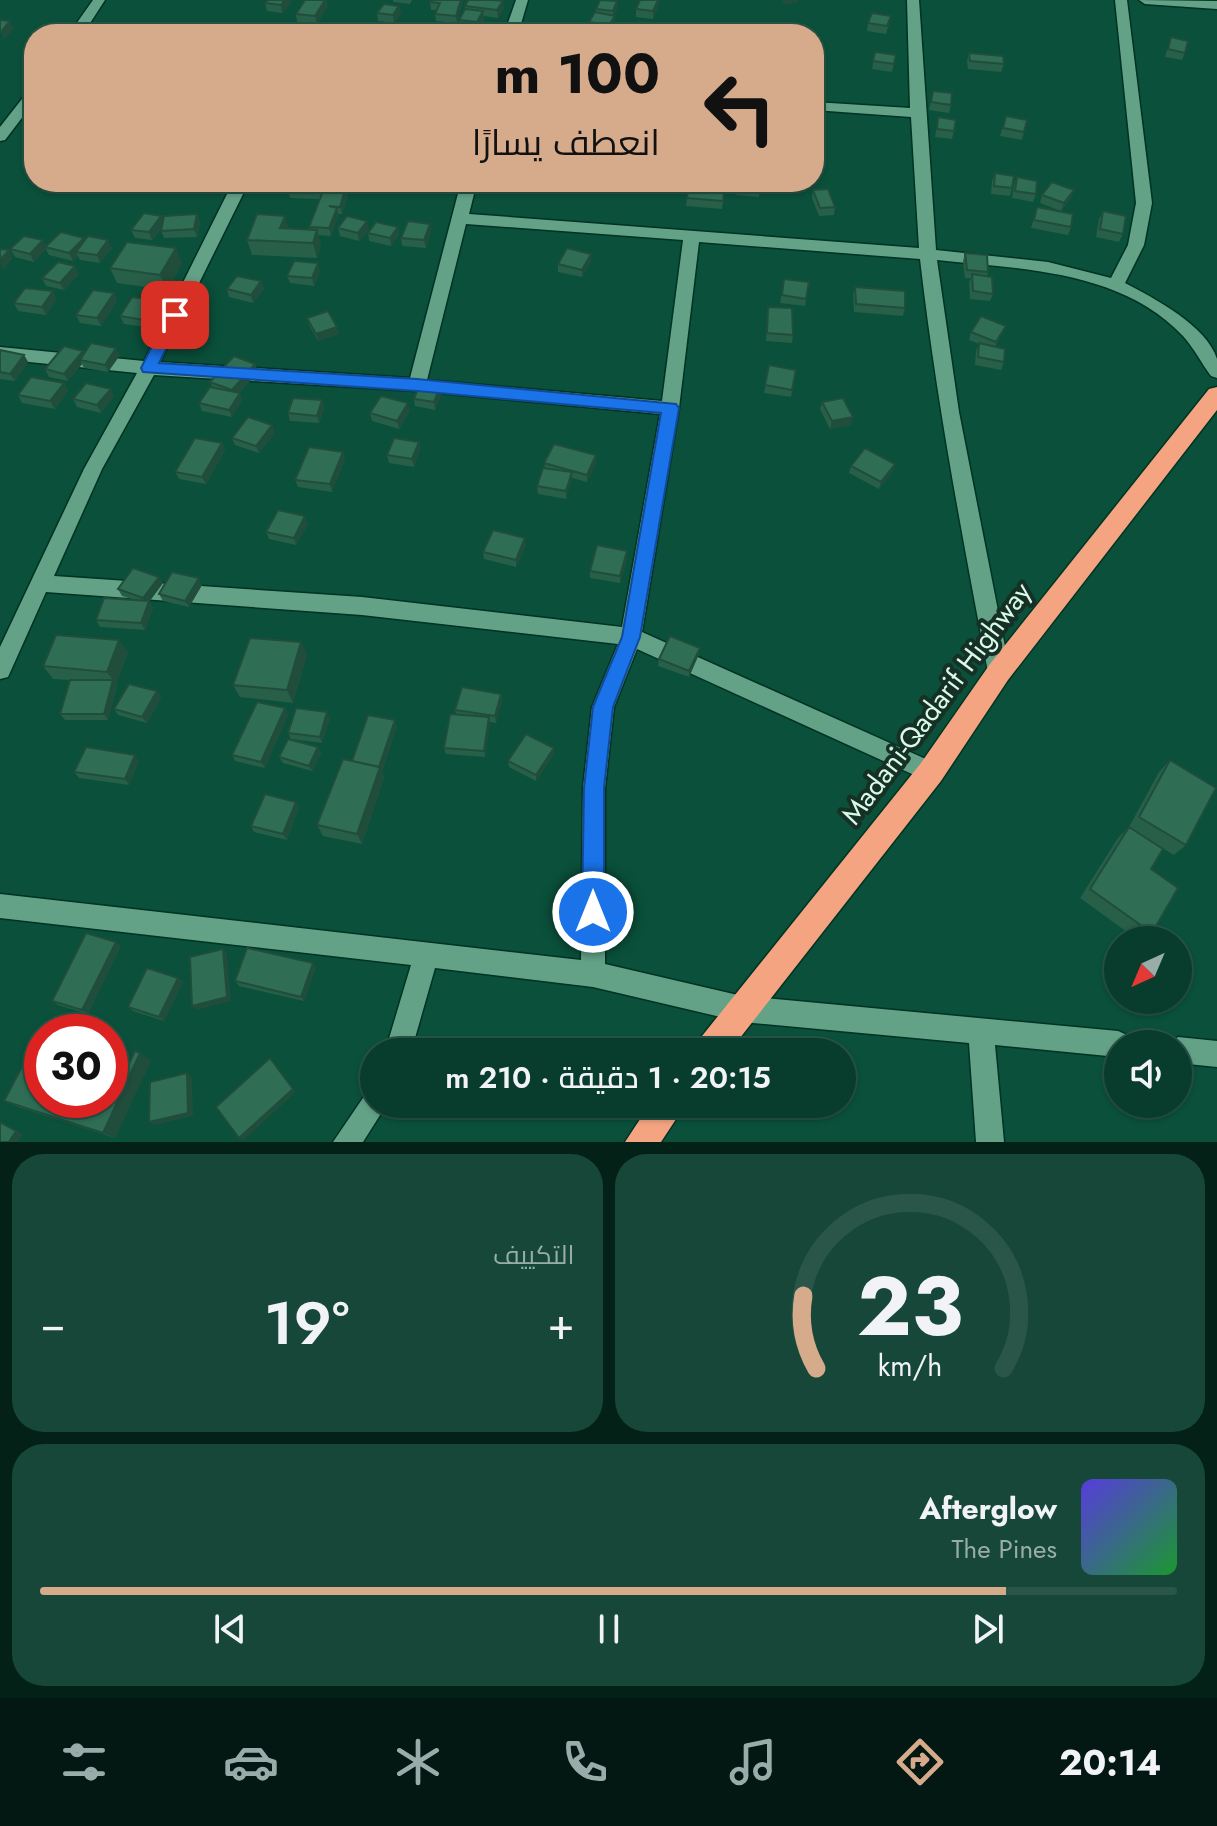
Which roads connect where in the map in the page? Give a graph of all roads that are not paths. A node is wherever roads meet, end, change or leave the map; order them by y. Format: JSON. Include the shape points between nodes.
{"nodes":[{"id":1,"x":99,"y":0,"type":"edge"},
{"id":2,"x":522,"y":0,"type":"edge"},
{"id":3,"x":913,"y":0,"type":"edge"},
{"id":4,"x":1121,"y":0,"type":"edge"},
{"id":5,"x":1145,"y":0,"type":"edge"},
{"id":6,"x":1217,"y":5,"type":"edge"},
{"id":7,"x":83,"y":24,"type":"edge"},
{"id":8,"x":514,"y":24,"type":"edge"},
{"id":9,"x":24,"y":106,"type":"edge"},
{"id":10,"x":824,"y":107,"type":"edge"},
{"id":11,"x":917,"y":113,"type":"junction"},
{"id":12,"x":0,"y":137,"type":"edge"},
{"id":13,"x":236,"y":192,"type":"edge"},
{"id":14,"x":466,"y":192,"type":"edge"},
{"id":15,"x":459,"y":218,"type":"junction"},
{"id":16,"x":691,"y":238,"type":"junction"},
{"id":17,"x":928,"y":254,"type":"junction"},
{"id":18,"x":1116,"y":285,"type":"junction"},
{"id":19,"x":0,"y":353,"type":"edge"},
{"id":20,"x":149,"y":368,"type":"junction"},
{"id":21,"x":1217,"y":372,"type":"edge"},
{"id":22,"x":417,"y":385,"type":"junction"},
{"id":23,"x":1217,"y":395,"type":"edge"},
{"id":24,"x":670,"y":408,"type":"junction"},
{"id":25,"x":42,"y":583,"type":"junction"},
{"id":26,"x":631,"y":637,"type":"junction"},
{"id":27,"x":0,"y":670,"type":"edge"},
{"id":28,"x":999,"y":672,"type":"junction"},
{"id":29,"x":931,"y":772,"type":"junction"},
{"id":30,"x":0,"y":906,"type":"edge"},
{"id":31,"x":426,"y":955,"type":"junction"},
{"id":32,"x":593,"y":974,"type":"junction"},
{"id":33,"x":742,"y":1009,"type":"junction"},
{"id":34,"x":981,"y":1031,"type":"junction"},
{"id":35,"x":402,"y":1038,"type":"edge"},
{"id":36,"x":720,"y":1038,"type":"edge"},
{"id":37,"x":1104,"y":1043,"type":"edge"},
{"id":38,"x":1192,"y":1051,"type":"edge"},
{"id":39,"x":1217,"y":1054,"type":"edge"},
{"id":40,"x":364,"y":1118,"type":"edge"},
{"id":41,"x":659,"y":1118,"type":"edge"},
{"id":42,"x":347,"y":1142,"type":"edge"},
{"id":43,"x":641,"y":1142,"type":"edge"},
{"id":44,"x":990,"y":1142,"type":"edge"}],
"edges":[{"from":1,"to":7,"type":"street"},
{"from":2,"to":8,"type":"street"},
{"from":3,"to":11,"type":"street"},
{"from":4,"to":18,"type":"street","via":[[1144,203],[1136,245]]},
{"from":5,"to":6,"type":"street"},
{"from":9,"to":12,"type":"street"},
{"from":10,"to":11,"type":"street"},
{"from":11,"to":17,"type":"street"},
{"from":13,"to":20,"type":"street"},
{"from":14,"to":15,"type":"street"},
{"from":15,"to":16,"type":"street"},
{"from":15,"to":22,"type":"street"},
{"from":16,"to":17,"type":"street"},
{"from":16,"to":24,"type":"street"},
{"from":17,"to":18,"type":"street","via":[[1048,267]]},
{"from":17,"to":28,"type":"street","via":[[949,413]]},
{"from":18,"to":21,"type":"street","via":[[1189,332]]},
{"from":19,"to":20,"type":"street"},
{"from":20,"to":22,"type":"street"},
{"from":20,"to":25,"type":"street","via":[[93,469]]},
{"from":22,"to":24,"type":"street"},
{"from":23,"to":28,"type":"highway","name":"Madani-Qadarif Highway"},
{"from":24,"to":26,"type":"street"},
{"from":25,"to":26,"type":"street","via":[[362,606]]},
{"from":25,"to":27,"type":"street"},
{"from":26,"to":29,"type":"street"},
{"from":26,"to":32,"type":"street","via":[[603,707],[598,747]]},
{"from":28,"to":29,"type":"highway","name":"Madani-Qadarif Highway"},
{"from":29,"to":33,"type":"highway","name":"Madani-Qadarif Highway"},
{"from":30,"to":31,"type":"street"},
{"from":31,"to":32,"type":"street"},
{"from":31,"to":35,"type":"street"},
{"from":32,"to":33,"type":"street"},
{"from":33,"to":34,"type":"street"},
{"from":33,"to":36,"type":"highway","name":"Madani-Qadarif Highway"},
{"from":34,"to":37,"type":"street"},
{"from":34,"to":44,"type":"street"},
{"from":38,"to":39,"type":"street"},
{"from":40,"to":42,"type":"street"},
{"from":41,"to":43,"type":"highway"}]}
